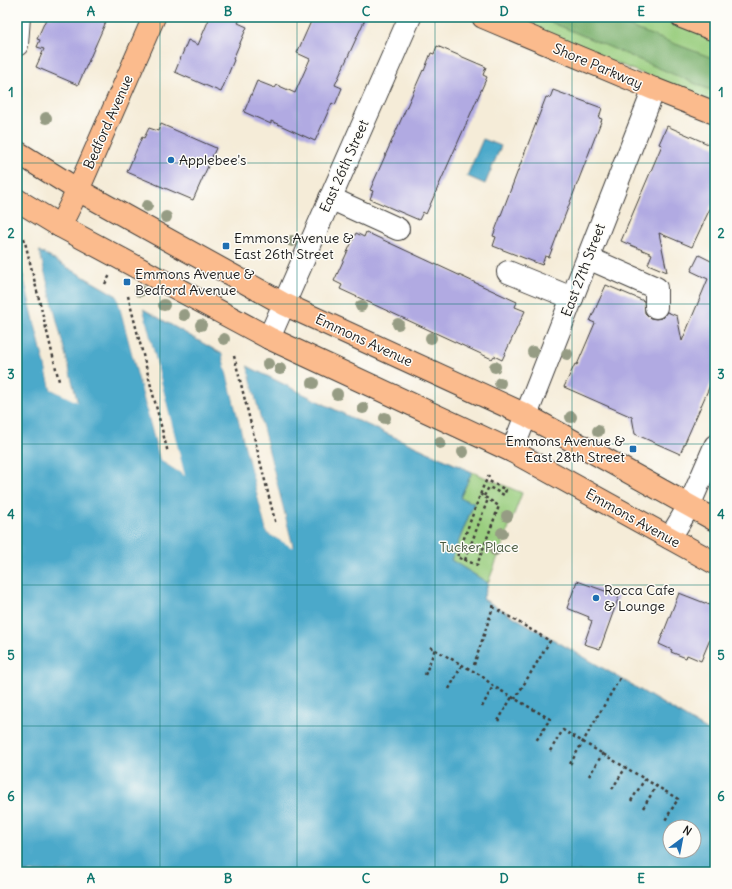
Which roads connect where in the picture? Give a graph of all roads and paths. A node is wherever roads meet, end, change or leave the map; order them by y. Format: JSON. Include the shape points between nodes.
{"nodes":[{"id":1,"x":19,"y":17,"type":"edge"},
{"id":2,"x":154,"y":17,"type":"edge"},
{"id":3,"x":410,"y":17,"type":"edge"},
{"id":4,"x":483,"y":17,"type":"edge"},
{"id":5,"x":682,"y":17,"type":"edge"},
{"id":6,"x":715,"y":30,"type":"edge"},
{"id":7,"x":17,"y":45,"type":"edge"},
{"id":8,"x":654,"y":90,"type":"junction"},
{"id":9,"x":715,"y":113,"type":"edge"},
{"id":10,"x":17,"y":152,"type":"edge"},
{"id":11,"x":78,"y":190,"type":"junction"},
{"id":12,"x":330,"y":198,"type":"junction"},
{"id":13,"x":17,"y":200,"type":"edge"},
{"id":14,"x":60,"y":226,"type":"junction"},
{"id":15,"x":398,"y":229,"type":"dead end"},
{"id":16,"x":24,"y":238,"type":"dead end"},
{"id":17,"x":588,"y":258,"type":"junction"},
{"id":18,"x":508,"y":272,"type":"dead end"},
{"id":19,"x":128,"y":296,"type":"dead end"},
{"id":20,"x":572,"y":298,"type":"junction"},
{"id":21,"x":284,"y":304,"type":"junction"},
{"id":22,"x":656,"y":307,"type":"dead end"},
{"id":23,"x":269,"y":338,"type":"junction"},
{"id":24,"x":234,"y":356,"type":"dead end"},
{"id":25,"x":59,"y":381,"type":"dead end"},
{"id":26,"x":526,"y":415,"type":"junction"},
{"id":27,"x":715,"y":446,"type":"edge"},
{"id":28,"x":512,"y":450,"type":"junction"},
{"id":29,"x":168,"y":452,"type":"dead end"},
{"id":30,"x":490,"y":473,"type":"dead end"},
{"id":31,"x":486,"y":480,"type":"junction"},
{"id":32,"x":480,"y":494,"type":"junction"},
{"id":33,"x":484,"y":496,"type":"junction"},
{"id":34,"x":488,"y":499,"type":"junction"},
{"id":35,"x":689,"y":506,"type":"junction"},
{"id":36,"x":715,"y":520,"type":"edge"},
{"id":37,"x":276,"y":525,"type":"dead end"},
{"id":38,"x":670,"y":538,"type":"junction"},
{"id":39,"x":465,"y":560,"type":"junction"},
{"id":40,"x":715,"y":563,"type":"edge"},
{"id":41,"x":430,"y":647,"type":"dead end"},
{"id":42,"x":435,"y":649,"type":"junction"},
{"id":43,"x":462,"y":665,"type":"junction"},
{"id":44,"x":474,"y":665,"type":"dead end"},
{"id":45,"x":425,"y":675,"type":"dead end"},
{"id":46,"x":620,"y":678,"type":"dead end"},
{"id":47,"x":493,"y":686,"type":"junction"},
{"id":48,"x":449,"y":689,"type":"dead end"},
{"id":49,"x":514,"y":698,"type":"junction"},
{"id":50,"x":482,"y":707,"type":"dead end"},
{"id":51,"x":498,"y":721,"type":"dead end"},
{"id":52,"x":536,"y":741,"type":"dead end"},
{"id":53,"x":583,"y":741,"type":"junction"},
{"id":54,"x":550,"y":751,"type":"dead end"},
{"id":55,"x":602,"y":753,"type":"junction"},
{"id":56,"x":570,"y":764,"type":"dead end"},
{"id":57,"x":626,"y":767,"type":"junction"},
{"id":58,"x":589,"y":776,"type":"dead end"},
{"id":59,"x":645,"y":779,"type":"junction"},
{"id":60,"x":656,"y":786,"type":"junction"},
{"id":61,"x":612,"y":789,"type":"dead end"},
{"id":62,"x":631,"y":801,"type":"dead end"},
{"id":63,"x":643,"y":808,"type":"dead end"},
{"id":64,"x":666,"y":819,"type":"edge"}],
"edges":[{"from":1,"to":7,"type":"street"},
{"from":2,"to":11,"type":"main road","name":"Bedford Avenue"},
{"from":3,"to":12,"type":"street","name":"East 26th Street"},
{"from":4,"to":8,"type":"main road","name":"Shore Parkway"},
{"from":5,"to":6,"type":"main road"},
{"from":8,"to":9,"type":"main road","name":"Shore Parkway"},
{"from":8,"to":17,"type":"street","name":"East 27th Street"},
{"from":10,"to":11,"type":"main road","name":"Emmons Avenue"},
{"from":11,"to":14,"type":"main road","name":"Bedford Avenue"},
{"from":11,"to":21,"type":"main road","name":"Emmons Avenue"},
{"from":12,"to":15,"type":"street"},
{"from":12,"to":21,"type":"street","name":"East 26th Street"},
{"from":13,"to":14,"type":"main road","name":"Emmons Avenue"},
{"from":14,"to":23,"type":"main road","name":"Emmons Avenue"},
{"from":16,"to":25,"type":"path"},
{"from":17,"to":20,"type":"street","name":"East 27th Street"},
{"from":17,"to":22,"type":"street","via":[[656,288]]},
{"from":18,"to":20,"type":"street"},
{"from":19,"to":29,"type":"path"},
{"from":20,"to":26,"type":"street","name":"East 27th Street"},
{"from":21,"to":23,"type":"street","name":"East 26th Street"},
{"from":21,"to":26,"type":"main road","name":"Emmons Avenue"},
{"from":23,"to":28,"type":"main road","name":"Emmons Avenue"},
{"from":24,"to":37,"type":"path"},
{"from":26,"to":28,"type":"street","name":"East 27th Street"},
{"from":26,"to":35,"type":"main road","name":"Emmons Avenue"},
{"from":27,"to":35,"type":"street"},
{"from":28,"to":38,"type":"main road","name":"Emmons Avenue"},
{"from":30,"to":31,"type":"path"},
{"from":31,"to":32,"type":"path"},
{"from":31,"to":33,"type":"path","via":[[506,490],[504,495],[489,487]]},
{"from":32,"to":33,"type":"path"},
{"from":32,"to":39,"type":"path","via":[[457,557]]},
{"from":33,"to":34,"type":"path"},
{"from":34,"to":39,"type":"path"},
{"from":34,"to":39,"type":"path","via":[[499,506],[477,564]]},
{"from":35,"to":36,"type":"main road","name":"Emmons Avenue"},
{"from":35,"to":38,"type":"street"},
{"from":38,"to":40,"type":"main road","name":"Emmons Avenue"},
{"from":41,"to":42,"type":"path"},
{"from":42,"to":43,"type":"path"},
{"from":42,"to":45,"type":"path"},
{"from":43,"to":47,"type":"path","via":[[482,676]]},
{"from":43,"to":48,"type":"path"},
{"from":44,"to":49,"type":"path","via":[[494,606],[550,641]]},
{"from":46,"to":53,"type":"path"},
{"from":47,"to":49,"type":"path"},
{"from":47,"to":50,"type":"path"},
{"from":49,"to":51,"type":"path"},
{"from":49,"to":52,"type":"path","via":[[550,719]]},
{"from":53,"to":54,"type":"path","via":[[563,730]]},
{"from":53,"to":55,"type":"path"},
{"from":53,"to":56,"type":"path"},
{"from":55,"to":57,"type":"path"},
{"from":55,"to":58,"type":"path"},
{"from":57,"to":59,"type":"path"},
{"from":57,"to":61,"type":"path"},
{"from":59,"to":60,"type":"path"},
{"from":59,"to":62,"type":"path"},
{"from":60,"to":63,"type":"path"},
{"from":60,"to":64,"type":"path","via":[[678,799]]}]}
